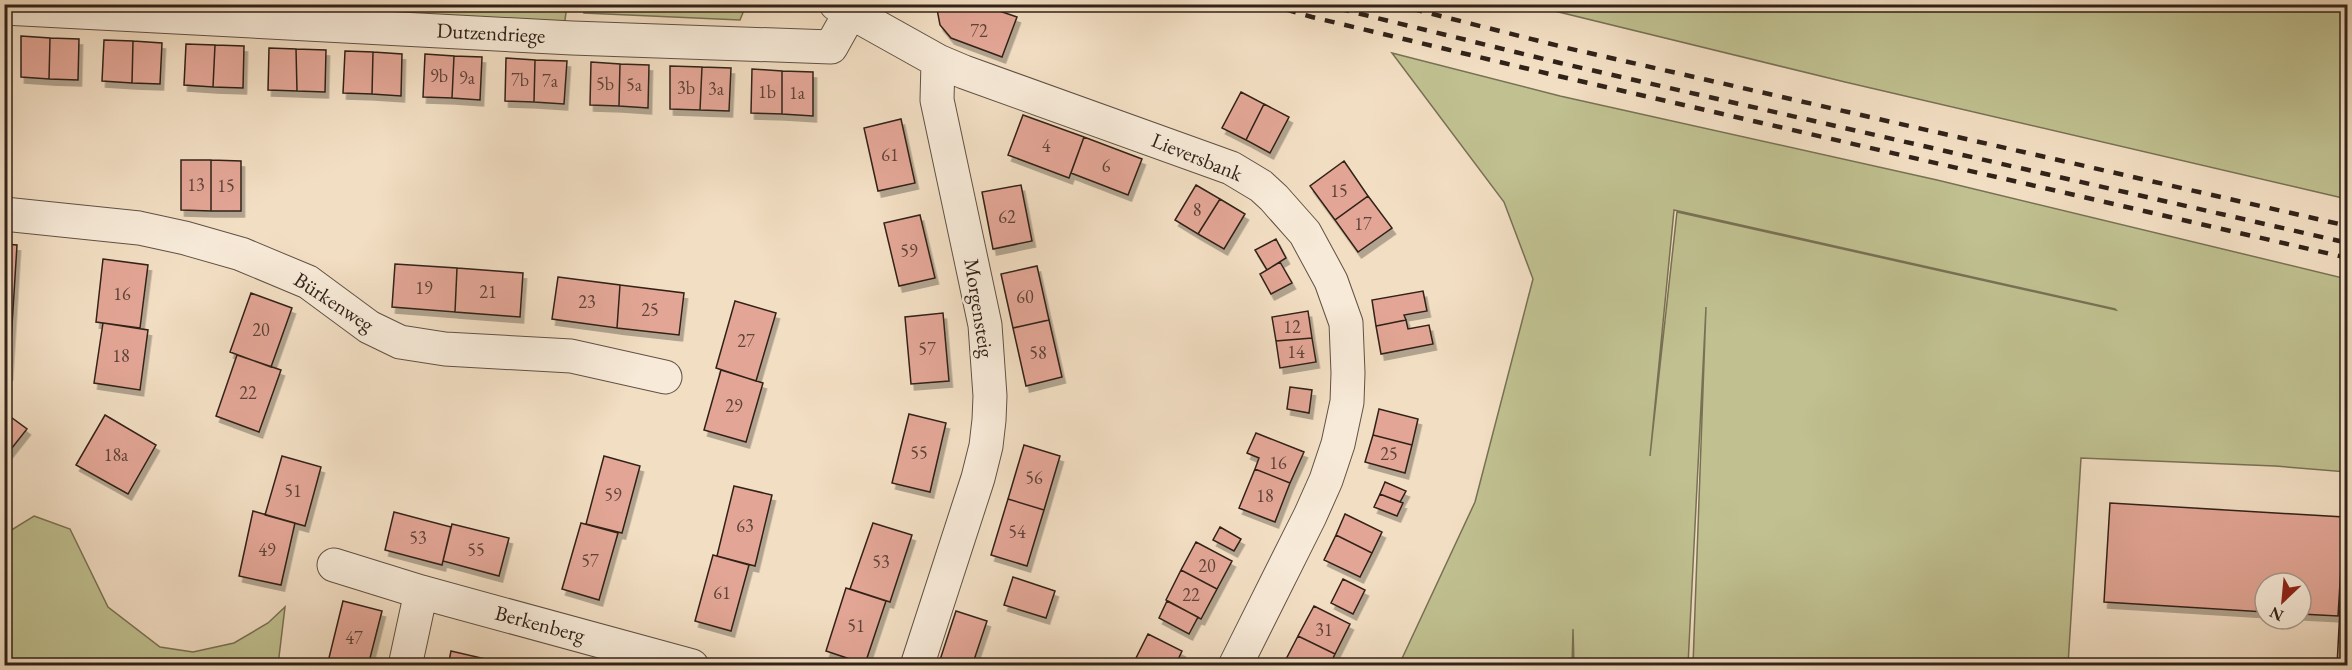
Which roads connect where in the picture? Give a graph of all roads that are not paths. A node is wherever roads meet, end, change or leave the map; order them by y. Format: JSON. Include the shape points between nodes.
{"nodes":[{"id":1,"x":4,"y":8,"type":"edge"},
{"id":2,"x":843,"y":9,"type":"edge"},
{"id":3,"x":938,"y":60,"type":"junction"},
{"id":4,"x":4,"y":214,"type":"edge"},
{"id":5,"x":665,"y":377,"type":"dead end"},
{"id":6,"x":334,"y":565,"type":"dead end"},
{"id":7,"x":421,"y":592,"type":"junction"},
{"id":8,"x":405,"y":666,"type":"edge"},
{"id":9,"x":692,"y":666,"type":"edge"},
{"id":10,"x":917,"y":666,"type":"edge"},
{"id":11,"x":1235,"y":666,"type":"edge"}],
"edges":[{"from":1,"to":2,"type":"street","name":"Dutzendriege","via":[[572,38],[831,47]]},
{"from":2,"to":3,"type":"street"},
{"from":3,"to":10,"type":"street","name":"Morgensteig","via":[[937,100],[985,325],[990,420],[978,478]]},
{"from":3,"to":11,"type":"street","name":"Lieversbank","via":[[1239,172],[1274,198],[1305,233],[1331,281],[1346,323],[1347,402],[1338,444],[1310,516]]},
{"from":4,"to":5,"type":"street","name":"Bürkenweg","via":[[139,228],[241,254],[308,282],[369,327],[400,342],[445,349],[571,356]]},
{"from":6,"to":7,"type":"street","name":"Berkenberg"},
{"from":7,"to":8,"type":"street"},
{"from":7,"to":9,"type":"street","name":"Berkenberg"}]}
